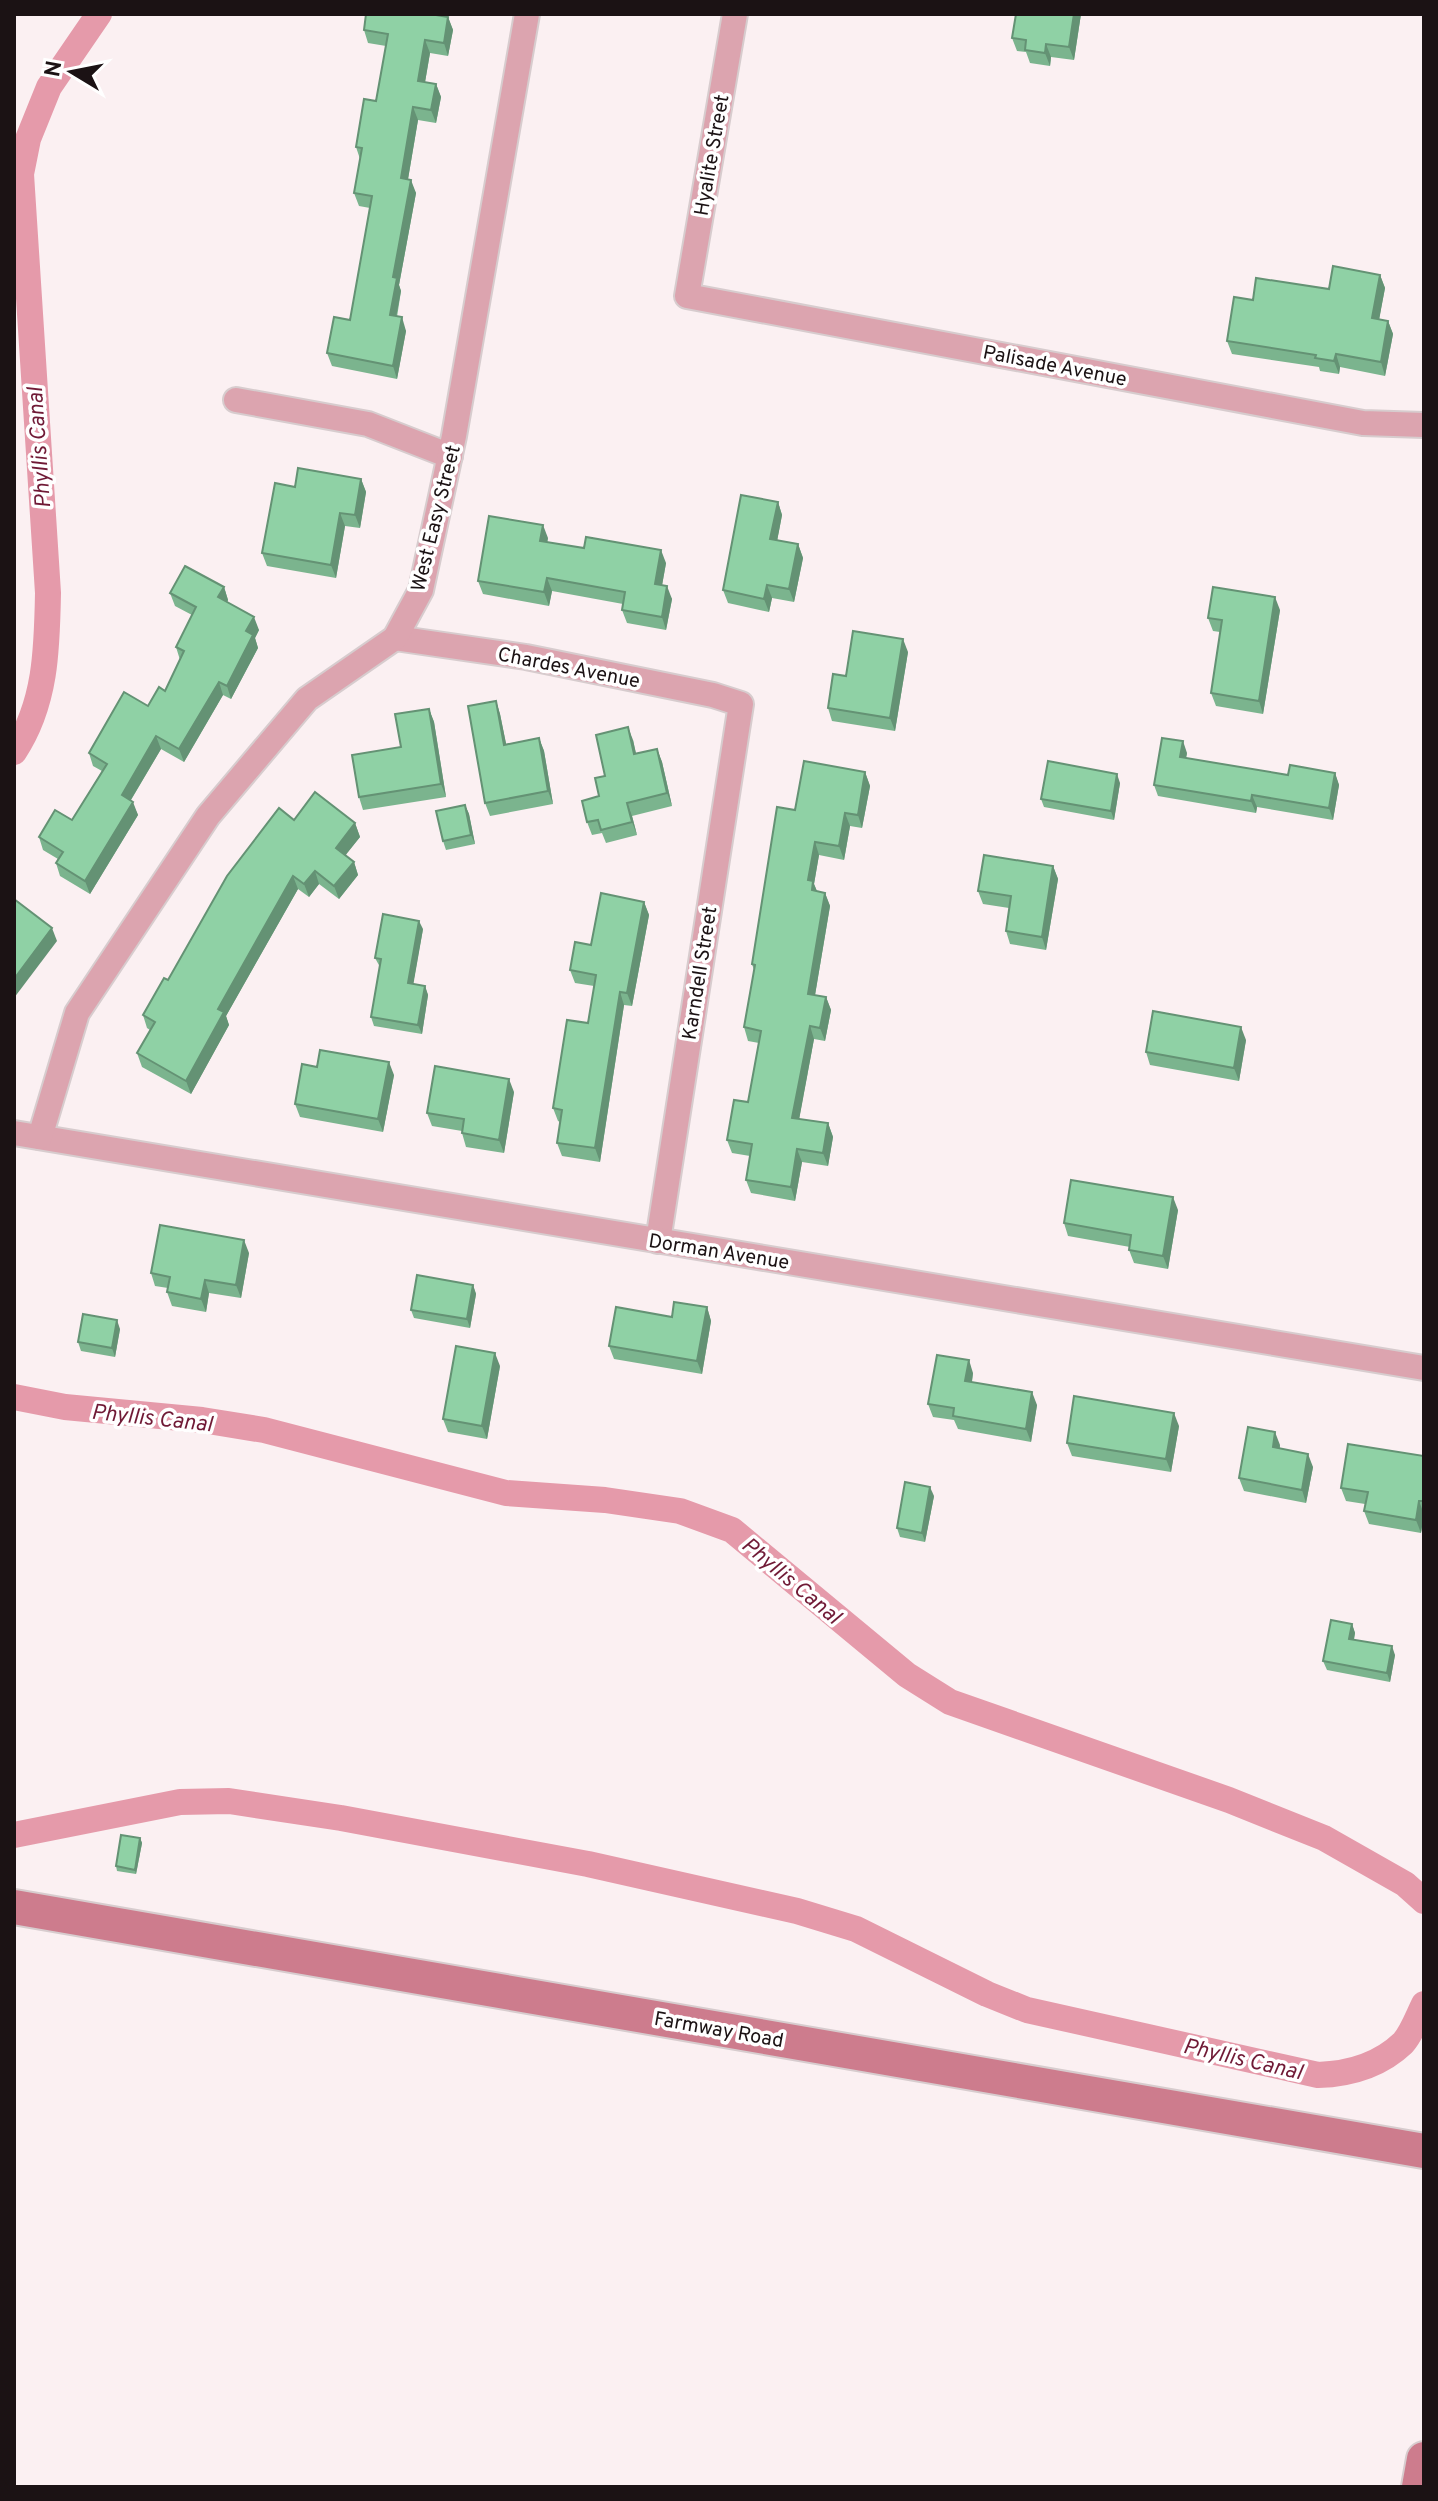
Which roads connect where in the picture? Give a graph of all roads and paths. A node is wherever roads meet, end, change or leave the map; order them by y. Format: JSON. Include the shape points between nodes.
{"nodes":[{"id":1,"x":527,"y":14,"type":"edge"},
{"id":2,"x":735,"y":14,"type":"edge"},
{"id":3,"x":687,"y":296,"type":"joint"},
{"id":4,"x":236,"y":400,"type":"dead end"},
{"id":5,"x":1424,"y":425,"type":"edge"},
{"id":6,"x":450,"y":456,"type":"junction"},
{"id":7,"x":395,"y":638,"type":"junction"},
{"id":8,"x":741,"y":704,"type":"joint"},
{"id":9,"x":14,"y":1133,"type":"edge"},
{"id":10,"x":40,"y":1137,"type":"junction"},
{"id":11,"x":658,"y":1241,"type":"junction"},
{"id":12,"x":1424,"y":1368,"type":"edge"},
{"id":13,"x":14,"y":1907,"type":"edge"},
{"id":14,"x":1424,"y":2151,"type":"edge"},
{"id":15,"x":1424,"y":2459,"type":"edge"},
{"id":16,"x":1419,"y":2487,"type":"edge"}],
"edges":[{"from":1,"to":6,"type":"street","name":"West Easy Street"},
{"from":2,"to":3,"type":"street","name":"Hyalite Street"},
{"from":3,"to":5,"type":"street","name":"Palisade Avenue","via":[[1363,423]]},
{"from":4,"to":6,"type":"street","via":[[368,424]]},
{"from":6,"to":7,"type":"street","name":"West Easy Street","via":[[421,590]]},
{"from":7,"to":8,"type":"street","name":"Chardes Avenue","via":[[526,657]]},
{"from":7,"to":10,"type":"street","name":"West Easy Street","via":[[307,699],[208,816],[77,1013]]},
{"from":8,"to":11,"type":"street","name":"Karndell Street"},
{"from":9,"to":10,"type":"street","name":"Dorman Avenue"},
{"from":10,"to":11,"type":"street","name":"Dorman Avenue"},
{"from":11,"to":12,"type":"street","name":"Dorman Avenue"},
{"from":13,"to":14,"type":"main road","name":"Farmway Road"},
{"from":15,"to":16,"type":"main road"}]}
